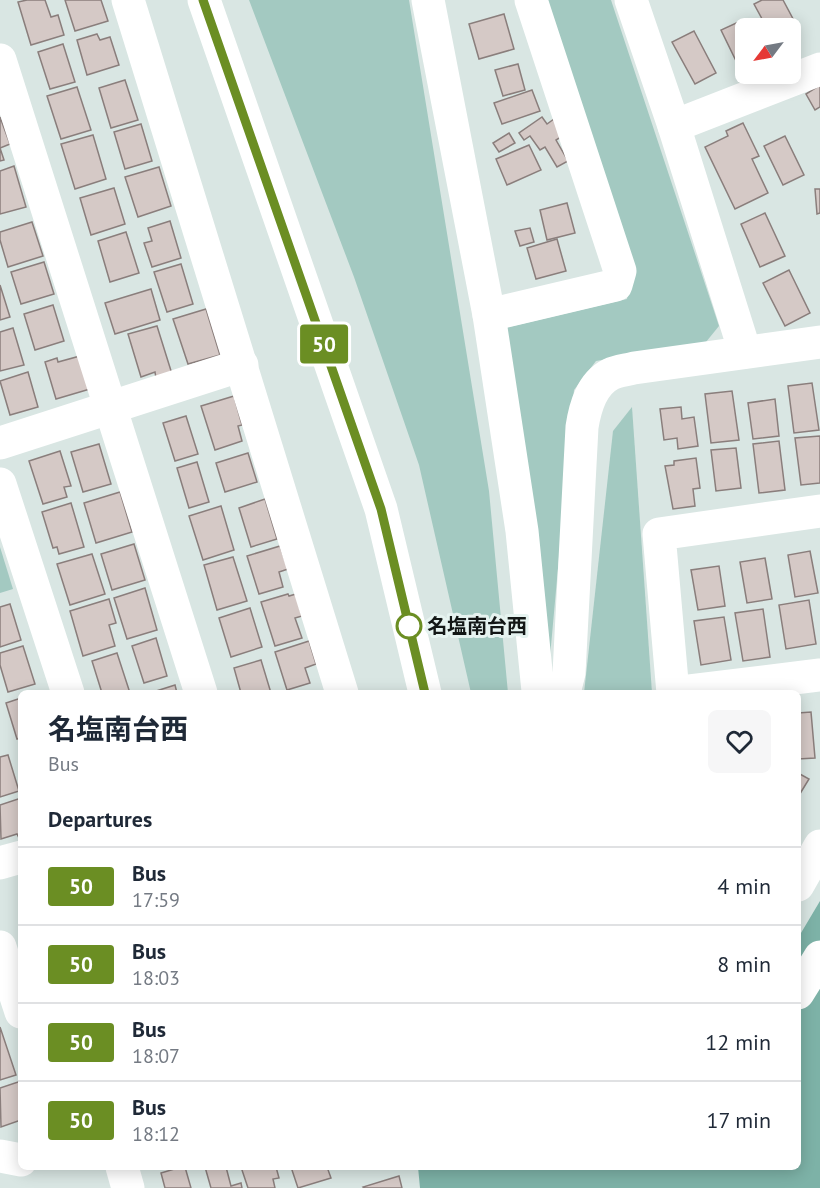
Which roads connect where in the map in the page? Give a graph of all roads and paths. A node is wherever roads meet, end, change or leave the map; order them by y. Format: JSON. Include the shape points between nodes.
{"nodes":[{"id":1,"x":128,"y":0,"type":"edge"},
{"id":2,"x":204,"y":0,"type":"edge"},
{"id":3,"x":428,"y":0,"type":"edge"},
{"id":4,"x":531,"y":0,"type":"edge"},
{"id":5,"x":631,"y":0,"type":"edge"},
{"id":6,"x":0,"y":60,"type":"edge"},
{"id":7,"x":820,"y":69,"type":"edge"},
{"id":8,"x":674,"y":126,"type":"junction"},
{"id":9,"x":489,"y":315,"type":"junction"},
{"id":10,"x":820,"y":342,"type":"edge"},
{"id":11,"x":745,"y":352,"type":"junction"},
{"id":12,"x":242,"y":365,"type":"junction"},
{"id":13,"x":110,"y":409,"type":"junction"},
{"id":14,"x":0,"y":443,"type":"edge"},
{"id":15,"x":0,"y":484,"type":"edge"},
{"id":16,"x":820,"y":511,"type":"edge"},
{"id":17,"x":820,"y":675,"type":"edge"},
{"id":18,"x":67,"y":690,"type":"edge"},
{"id":19,"x":200,"y":690,"type":"edge"},
{"id":20,"x":341,"y":690,"type":"edge"},
{"id":21,"x":424,"y":690,"type":"edge"},
{"id":22,"x":538,"y":690,"type":"edge"},
{"id":23,"x":565,"y":690,"type":"edge"},
{"id":24,"x":673,"y":690,"type":"edge"},
{"id":25,"x":698,"y":690,"type":"edge"},
{"id":26,"x":820,"y":846,"type":"edge"},
{"id":27,"x":18,"y":858,"type":"edge"},
{"id":28,"x":0,"y":863,"type":"edge"},
{"id":29,"x":801,"y":880,"type":"edge"},
{"id":30,"x":801,"y":941,"type":"edge"},
{"id":31,"x":0,"y":947,"type":"edge"},
{"id":32,"x":820,"y":955,"type":"edge"},
{"id":33,"x":801,"y":988,"type":"edge"},
{"id":34,"x":18,"y":1003,"type":"edge"},
{"id":35,"x":0,"y":1156,"type":"edge"},
{"id":36,"x":18,"y":1159,"type":"edge"},
{"id":37,"x":123,"y":1170,"type":"edge"},
{"id":38,"x":128,"y":1188,"type":"edge"}],
"edges":[{"from":1,"to":12,"type":"street"},
{"from":2,"to":21,"type":"street","via":[[381,509]]},
{"from":3,"to":9,"type":"street"},
{"from":4,"to":9,"type":"street","via":[[620,271],[616,285]]},
{"from":5,"to":8,"type":"street"},
{"from":6,"to":13,"type":"street"},
{"from":7,"to":8,"type":"street"},
{"from":8,"to":11,"type":"street"},
{"from":9,"to":22,"type":"street","via":[[522,531]]},
{"from":10,"to":11,"type":"street"},
{"from":11,"to":23,"type":"street","via":[[610,374],[596,387],[586,405]]},
{"from":12,"to":13,"type":"street"},
{"from":12,"to":20,"type":"street"},
{"from":13,"to":14,"type":"street"},
{"from":13,"to":19,"type":"street"},
{"from":15,"to":18,"type":"street"},
{"from":16,"to":24,"type":"street","via":[[660,534]]},
{"from":17,"to":25,"type":"street"},
{"from":26,"to":29,"type":"street"},
{"from":27,"to":28,"type":"street"},
{"from":30,"to":32,"type":"street"},
{"from":31,"to":34,"type":"street"},
{"from":32,"to":33,"type":"street"},
{"from":35,"to":36,"type":"street"},
{"from":37,"to":38,"type":"street"}]}
